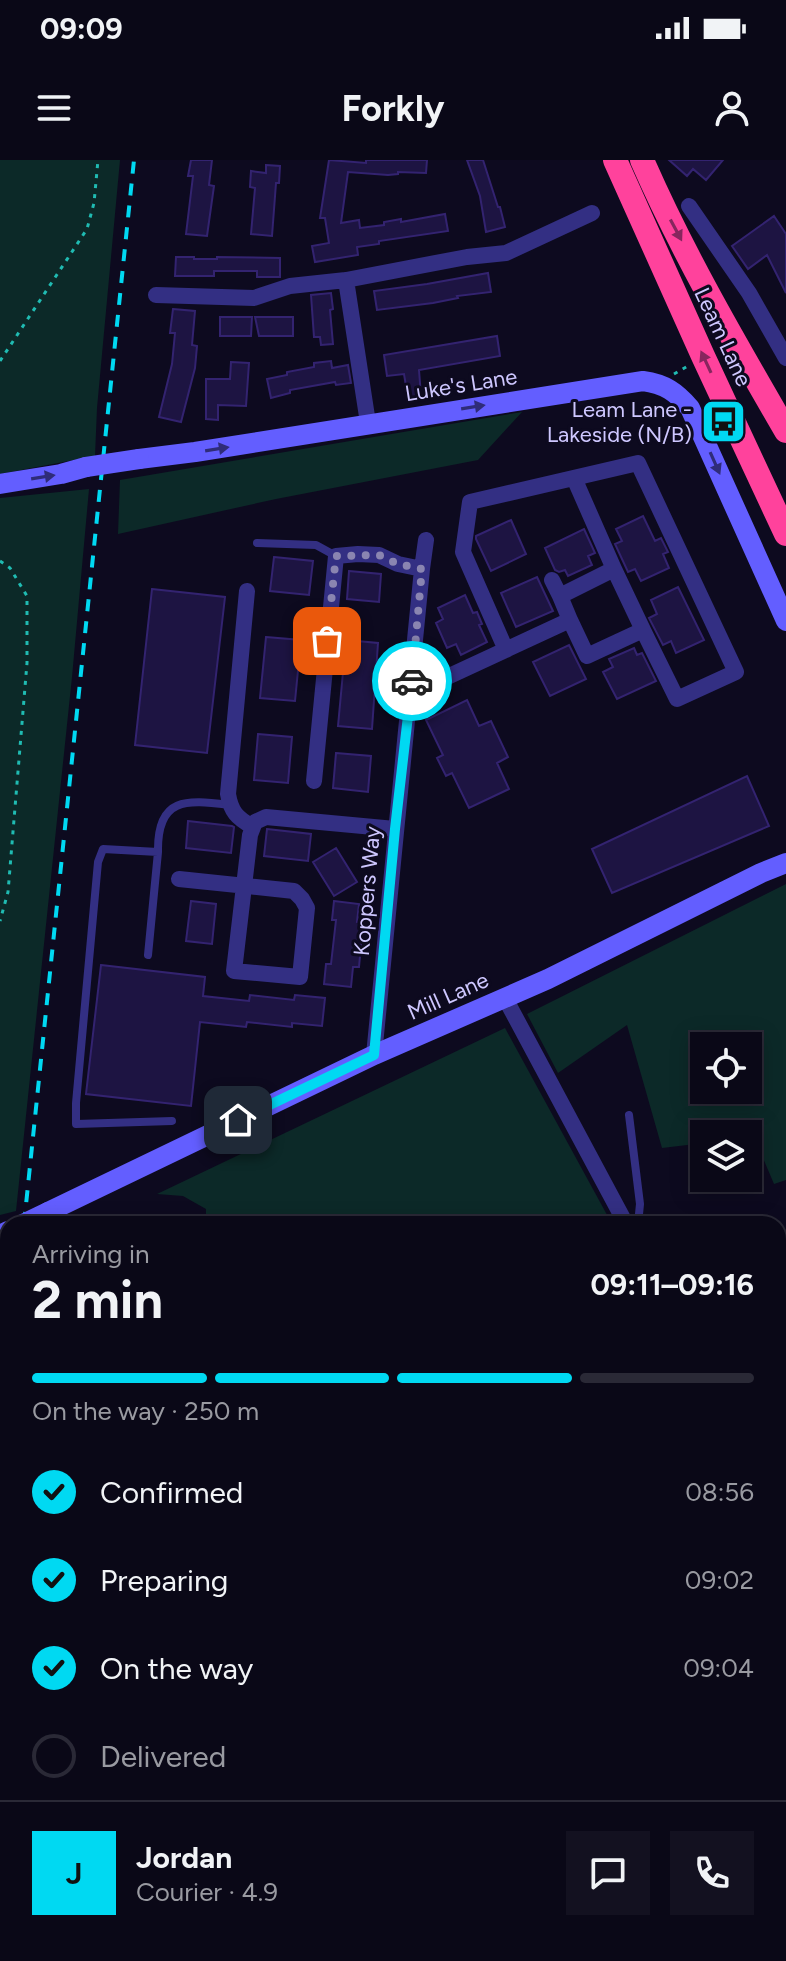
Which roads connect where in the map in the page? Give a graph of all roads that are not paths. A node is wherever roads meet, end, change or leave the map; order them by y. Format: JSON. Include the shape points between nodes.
{"nodes":[{"id":1,"x":615,"y":160,"type":"edge"},
{"id":2,"x":642,"y":160,"type":"edge"},
{"id":3,"x":689,"y":206,"type":"dead end"},
{"id":4,"x":592,"y":213,"type":"dead end"},
{"id":5,"x":346,"y":280,"type":"junction"},
{"id":6,"x":156,"y":295,"type":"dead end"},
{"id":7,"x":786,"y":358,"type":"edge"},
{"id":8,"x":368,"y":423,"type":"junction"},
{"id":9,"x":786,"y":431,"type":"edge"},
{"id":10,"x":574,"y":478,"type":"junction"},
{"id":11,"x":0,"y":484,"type":"edge"},
{"id":12,"x":786,"y":534,"type":"edge"},
{"id":13,"x":426,"y":540,"type":"dead end"},
{"id":14,"x":257,"y":543,"type":"dead end"},
{"id":15,"x":336,"y":556,"type":"junction"},
{"id":16,"x":422,"y":569,"type":"junction"},
{"id":17,"x":614,"y":569,"type":"junction"},
{"id":18,"x":552,"y":580,"type":"dead end"},
{"id":19,"x":247,"y":591,"type":"dead end"},
{"id":20,"x":560,"y":596,"type":"junction"},
{"id":21,"x":570,"y":620,"type":"junction"},
{"id":22,"x":786,"y":621,"type":"edge"},
{"id":23,"x":643,"y":630,"type":"junction"},
{"id":24,"x":506,"y":650,"type":"junction"},
{"id":25,"x":411,"y":688,"type":"junction"},
{"id":26,"x":314,"y":781,"type":"dead end"},
{"id":27,"x":230,"y":805,"type":"junction"},
{"id":28,"x":253,"y":827,"type":"junction"},
{"id":29,"x":395,"y":829,"type":"junction"},
{"id":30,"x":158,"y":852,"type":"junction"},
{"id":31,"x":786,"y":854,"type":"edge"},
{"id":32,"x":786,"y":863,"type":"edge"},
{"id":33,"x":761,"y":873,"type":"junction"},
{"id":34,"x":179,"y":879,"type":"dead end"},
{"id":35,"x":244,"y":886,"type":"junction"},
{"id":36,"x":148,"y":955,"type":"dead end"},
{"id":37,"x":505,"y":998,"type":"junction"},
{"id":38,"x":374,"y":1055,"type":"junction"},
{"id":39,"x":629,"y":1115,"type":"dead end"},
{"id":40,"x":172,"y":1121,"type":"dead end"},
{"id":41,"x":40,"y":1216,"type":"edge"},
{"id":42,"x":622,"y":1216,"type":"edge"},
{"id":43,"x":639,"y":1216,"type":"edge"}],
"edges":[{"from":12,"to":1,"type":"highway","name":"Leam Lane","one_way":true},
{"from":2,"to":9,"type":"highway","name":"Leam Lane","one_way":true},
{"from":3,"to":7,"type":"street"},
{"from":4,"to":5,"type":"street","via":[[506,253]]},
{"from":5,"to":6,"type":"street","via":[[290,286],[254,298]]},
{"from":5,"to":8,"type":"street"},
{"from":11,"to":8,"type":"street","name":"Luke's Lane","one_way":true,"bridge":true},
{"from":8,"to":22,"type":"street","name":"Luke's Lane","one_way":true,"via":[[643,381],[667,387],[690,408]]},
{"from":10,"to":17,"type":"street"},
{"from":10,"to":23,"type":"street","via":[[638,463],[736,672],[677,699]]},
{"from":10,"to":24,"type":"street","via":[[470,502],[463,552]]},
{"from":13,"to":16,"type":"street","name":"Koppers Way"},
{"from":14,"to":15,"type":"lane","via":[[316,545]]},
{"from":15,"to":16,"type":"street","via":[[379,555]]},
{"from":15,"to":26,"type":"street"},
{"from":16,"to":25,"type":"street","name":"Koppers Way"},
{"from":17,"to":20,"type":"street"},
{"from":17,"to":23,"type":"street"},
{"from":18,"to":20,"type":"street"},
{"from":19,"to":27,"type":"street"},
{"from":20,"to":21,"type":"street"},
{"from":21,"to":23,"type":"street","via":[[587,656]]},
{"from":21,"to":24,"type":"street"},
{"from":24,"to":25,"type":"street","via":[[430,685]]},
{"from":25,"to":29,"type":"street","name":"Koppers Way"},
{"from":27,"to":28,"type":"street"},
{"from":27,"to":30,"type":"lane","via":[[179,803],[164,817]]},
{"from":28,"to":29,"type":"street","via":[[266,817]]},
{"from":28,"to":35,"type":"street"},
{"from":29,"to":38,"type":"street","name":"Koppers Way"},
{"from":30,"to":36,"type":"lane"},
{"from":30,"to":40,"type":"lane","via":[[103,849],[98,862],[76,1124]]},
{"from":31,"to":33,"type":"street","name":"Mill Lane"},
{"from":32,"to":33,"type":"street","name":"Mill Lane"},
{"from":33,"to":37,"type":"street","name":"Mill Lane"},
{"from":34,"to":35,"type":"street"},
{"from":35,"to":35,"type":"street","via":[[234,971],[300,977],[307,908],[302,899],[294,891]]},
{"from":37,"to":38,"type":"street","name":"Mill Lane"},
{"from":37,"to":42,"type":"street"},
{"from":38,"to":41,"type":"street","name":"Mill Lane","bridge":true},
{"from":39,"to":43,"type":"lane"}]}
